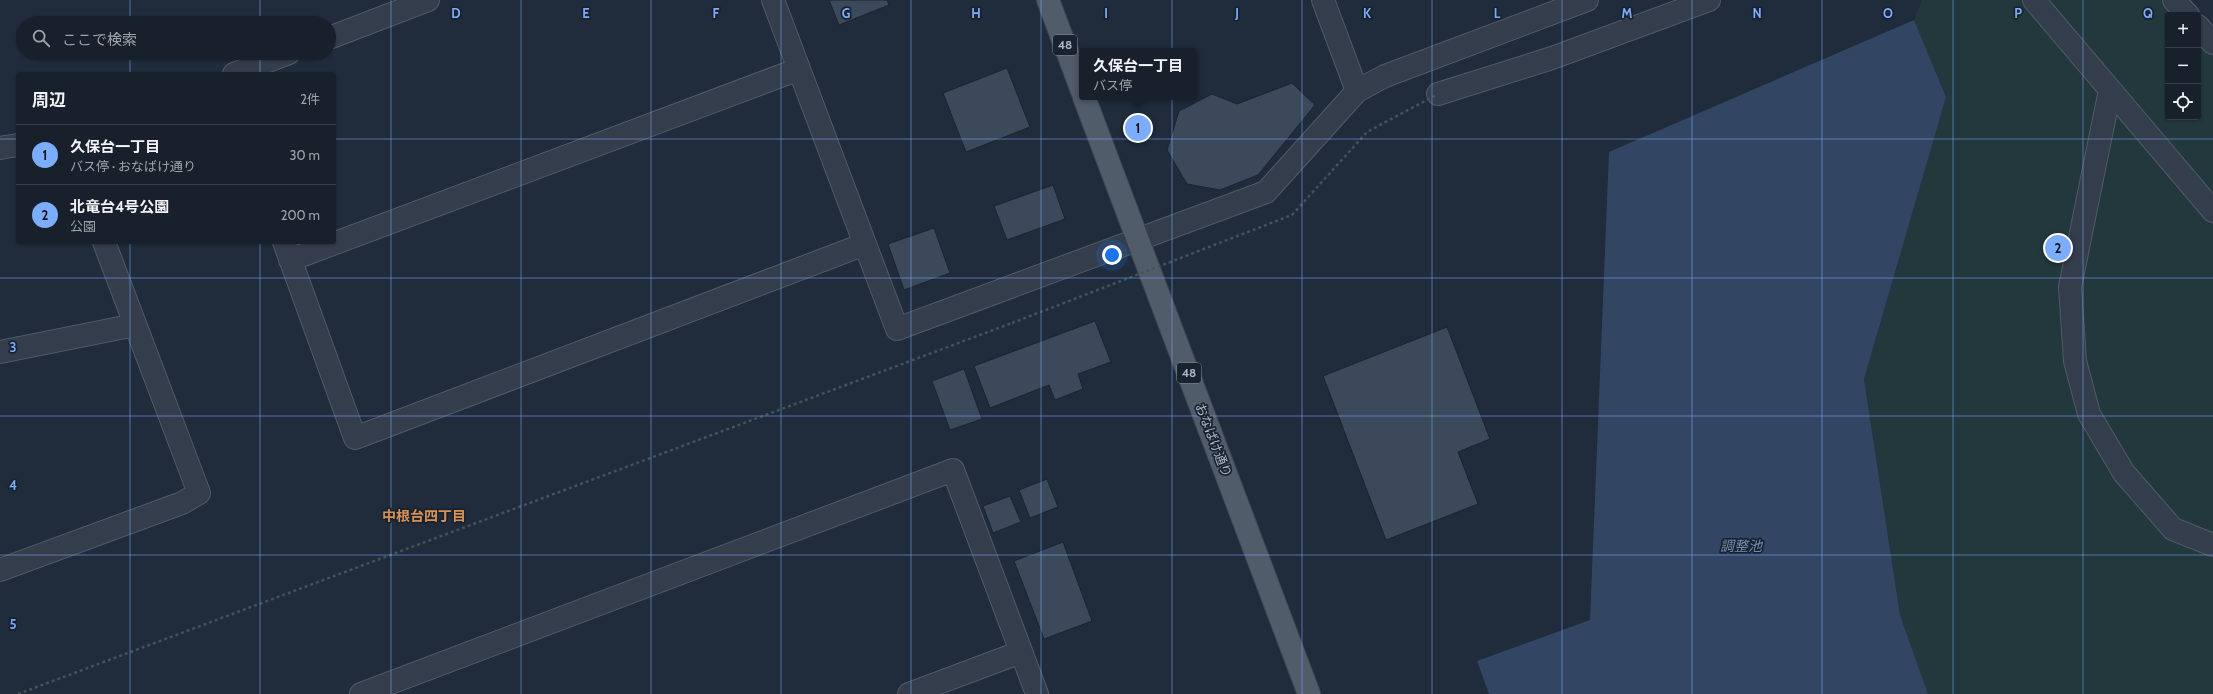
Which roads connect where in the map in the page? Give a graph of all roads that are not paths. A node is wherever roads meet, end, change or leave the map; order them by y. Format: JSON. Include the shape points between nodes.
{"nodes":[{"id":1,"x":428,"y":0,"type":"edge"},
{"id":2,"x":773,"y":0,"type":"edge"},
{"id":3,"x":1048,"y":0,"type":"edge"},
{"id":4,"x":1323,"y":0,"type":"edge"},
{"id":5,"x":1587,"y":0,"type":"edge"},
{"id":6,"x":1709,"y":0,"type":"edge"},
{"id":7,"x":2034,"y":0,"type":"edge"},
{"id":8,"x":2174,"y":0,"type":"edge"},
{"id":9,"x":2185,"y":12,"type":"edge"},
{"id":10,"x":2201,"y":29,"type":"edge"},
{"id":11,"x":336,"y":35,"type":"edge"},
{"id":12,"x":2213,"y":43,"type":"edge"},
{"id":13,"x":271,"y":60,"type":"edge"},
{"id":14,"x":799,"y":69,"type":"junction"},
{"id":15,"x":239,"y":72,"type":"edge"},
{"id":16,"x":1079,"y":83,"type":"edge"},
{"id":17,"x":2110,"y":90,"type":"junction"},
{"id":18,"x":1357,"y":91,"type":"junction"},
{"id":19,"x":1438,"y":94,"type":"road end"},
{"id":20,"x":1085,"y":100,"type":"edge"},
{"id":21,"x":16,"y":145,"type":"edge"},
{"id":22,"x":0,"y":148,"type":"edge"},
{"id":23,"x":2213,"y":211,"type":"edge"},
{"id":24,"x":336,"y":234,"type":"edge"},
{"id":25,"x":1138,"y":239,"type":"junction"},
{"id":26,"x":105,"y":244,"type":"edge"},
{"id":27,"x":307,"y":244,"type":"edge"},
{"id":28,"x":865,"y":244,"type":"junction"},
{"id":29,"x":287,"y":251,"type":"edge"},
{"id":30,"x":136,"y":325,"type":"junction"},
{"id":31,"x":0,"y":352,"type":"edge"},
{"id":32,"x":2213,"y":545,"type":"edge"},
{"id":33,"x":0,"y":570,"type":"edge"},
{"id":34,"x":1021,"y":652,"type":"junction"},
{"id":35,"x":361,"y":694,"type":"edge"},
{"id":36,"x":909,"y":694,"type":"edge"},
{"id":37,"x":1037,"y":694,"type":"edge"},
{"id":38,"x":1309,"y":694,"type":"edge"}],
"edges":[{"from":1,"to":11,"type":"street"},
{"from":2,"to":14,"type":"street"},
{"from":3,"to":16,"type":"main road","number":"48"},
{"from":4,"to":18,"type":"street"},
{"from":5,"to":18,"type":"street","via":[[1385,76]]},
{"from":6,"to":19,"type":"street","via":[[1552,58]]},
{"from":7,"to":17,"type":"street"},
{"from":8,"to":9,"type":"street"},
{"from":10,"to":12,"type":"street"},
{"from":13,"to":15,"type":"street"},
{"from":14,"to":24,"type":"street"},
{"from":14,"to":28,"type":"street"},
{"from":17,"to":23,"type":"street"},
{"from":17,"to":32,"type":"street","via":[[2070,287],[2075,361],[2090,414],[2124,473],[2173,529]]},
{"from":18,"to":25,"type":"street","via":[[1266,192]]},
{"from":20,"to":25,"type":"main road","name":"おなばけ通り","number":"48"},
{"from":21,"to":22,"type":"street"},
{"from":25,"to":28,"type":"street","via":[[897,329]]},
{"from":25,"to":38,"type":"main road","name":"おなばけ通り","number":"48"},
{"from":26,"to":30,"type":"street"},
{"from":27,"to":29,"type":"street"},
{"from":28,"to":29,"type":"street","via":[[355,438]]},
{"from":30,"to":31,"type":"street"},
{"from":30,"to":33,"type":"street","via":[[199,494],[182,504]]},
{"from":34,"to":35,"type":"street","via":[[953,470]]},
{"from":34,"to":36,"type":"street"},
{"from":34,"to":37,"type":"street"}]}
